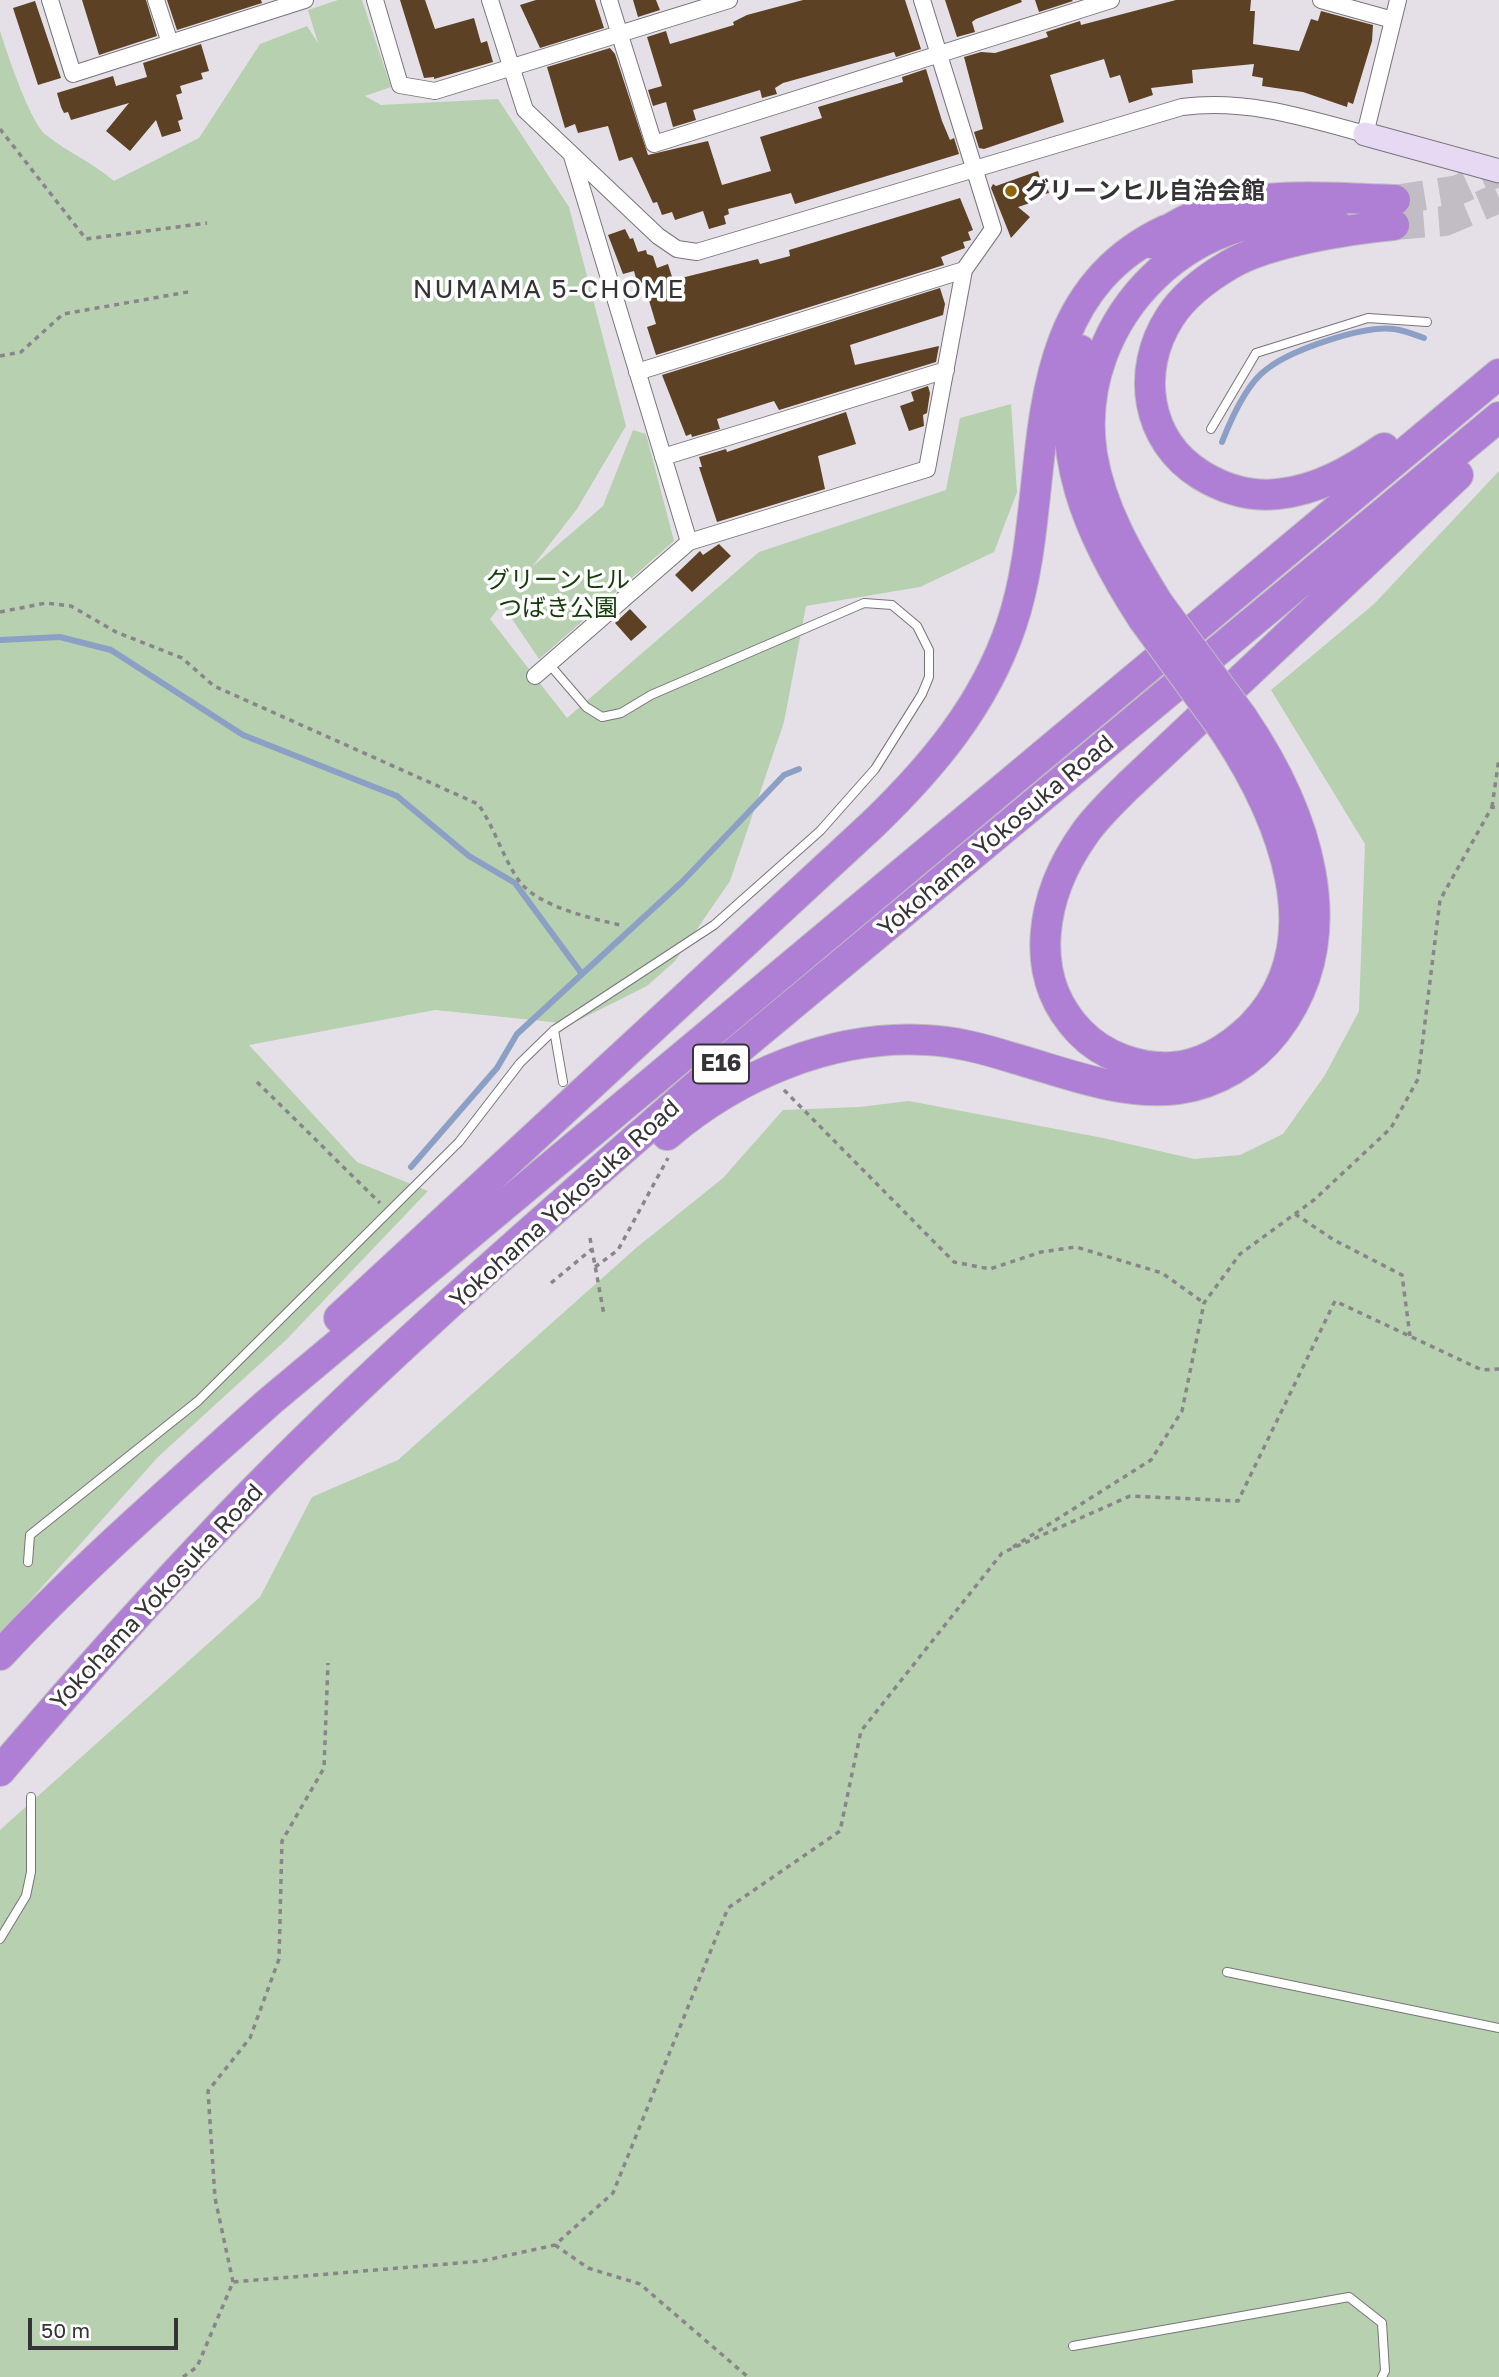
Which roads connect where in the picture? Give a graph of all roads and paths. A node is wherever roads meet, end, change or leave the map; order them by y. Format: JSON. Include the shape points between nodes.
{"nodes":[{"id":1,"x":50,"y":0,"type":"edge"},
{"id":2,"x":156,"y":0,"type":"edge"},
{"id":3,"x":305,"y":0,"type":"edge"},
{"id":4,"x":374,"y":0,"type":"edge"},
{"id":5,"x":490,"y":0,"type":"edge"},
{"id":6,"x":609,"y":0,"type":"edge"},
{"id":7,"x":729,"y":0,"type":"edge"},
{"id":8,"x":922,"y":0,"type":"edge"},
{"id":9,"x":1111,"y":0,"type":"edge"},
{"id":10,"x":1398,"y":0,"type":"edge"},
{"id":11,"x":1327,"y":1,"type":"edge"},
{"id":12,"x":261,"y":7,"type":"edge"},
{"id":13,"x":1393,"y":20,"type":"junction"},
{"id":14,"x":619,"y":34,"type":"junction"},
{"id":15,"x":170,"y":43,"type":"junction"},
{"id":16,"x":939,"y":54,"type":"junction"},
{"id":17,"x":511,"y":67,"type":"junction"},
{"id":18,"x":0,"y":129,"type":"edge"},
{"id":19,"x":1365,"y":134,"type":"junction"},
{"id":20,"x":572,"y":154,"type":"junction"},
{"id":21,"x":975,"y":170,"type":"junction"},
{"id":22,"x":1499,"y":171,"type":"edge"},
{"id":23,"x":207,"y":223,"type":"dead end"},
{"id":24,"x":1357,"y":228,"type":"junction"},
{"id":25,"x":1166,"y":230,"type":"junction"},
{"id":26,"x":964,"y":270,"type":"junction"},
{"id":27,"x":188,"y":292,"type":"dead end"},
{"id":28,"x":1427,"y":323,"type":"dead end"},
{"id":29,"x":0,"y":356,"type":"edge"},
{"id":30,"x":1499,"y":362,"type":"edge"},
{"id":31,"x":946,"y":370,"type":"junction"},
{"id":32,"x":637,"y":372,"type":"junction"},
{"id":33,"x":1499,"y":374,"type":"edge"},
{"id":34,"x":1499,"y":417,"type":"edge"},
{"id":35,"x":1211,"y":429,"type":"dead end"},
{"id":36,"x":1499,"y":436,"type":"edge"},
{"id":37,"x":663,"y":457,"type":"junction"},
{"id":38,"x":689,"y":542,"type":"junction"},
{"id":39,"x":1151,"y":611,"type":"junction"},
{"id":40,"x":0,"y":612,"type":"edge"},
{"id":41,"x":549,"y":664,"type":"junction"},
{"id":42,"x":535,"y":676,"type":"dead end"},
{"id":43,"x":1233,"y":724,"type":"junction"},
{"id":44,"x":1499,"y":758,"type":"edge"},
{"id":45,"x":1492,"y":807,"type":"junction"},
{"id":46,"x":1499,"y":807,"type":"edge"},
{"id":47,"x":620,"y":925,"type":"dead end"},
{"id":48,"x":554,"y":1030,"type":"junction"},
{"id":49,"x":257,"y":1082,"type":"dead end"},
{"id":50,"x":563,"y":1082,"type":"dead end"},
{"id":51,"x":783,"y":1089,"type":"dead end"},
{"id":52,"x":672,"y":1152,"type":"dead end"},
{"id":53,"x":389,"y":1213,"type":"junction"},
{"id":54,"x":1295,"y":1214,"type":"junction"},
{"id":55,"x":590,"y":1238,"type":"dead end"},
{"id":56,"x":592,"y":1249,"type":"junction"},
{"id":57,"x":595,"y":1266,"type":"junction"},
{"id":58,"x":551,"y":1283,"type":"dead end"},
{"id":59,"x":1204,"y":1303,"type":"junction"},
{"id":60,"x":604,"y":1315,"type":"dead end"},
{"id":61,"x":1410,"y":1336,"type":"junction"},
{"id":62,"x":1499,"y":1369,"type":"edge"},
{"id":63,"x":268,"y":1477,"type":"junction"},
{"id":64,"x":134,"y":1524,"type":"junction"},
{"id":65,"x":1002,"y":1553,"type":"junction"},
{"id":66,"x":28,"y":1562,"type":"dead end"},
{"id":67,"x":0,"y":1655,"type":"edge"},
{"id":68,"x":328,"y":1664,"type":"dead end"},
{"id":69,"x":0,"y":1771,"type":"edge"},
{"id":70,"x":31,"y":1797,"type":"dead end"},
{"id":71,"x":0,"y":1940,"type":"edge"},
{"id":72,"x":1227,"y":1972,"type":"dead end"},
{"id":73,"x":1499,"y":2028,"type":"edge"},
{"id":74,"x":555,"y":2245,"type":"junction"},
{"id":75,"x":233,"y":2282,"type":"junction"},
{"id":76,"x":1073,"y":2346,"type":"dead end"},
{"id":77,"x":183,"y":2377,"type":"edge"},
{"id":78,"x":748,"y":2377,"type":"edge"},
{"id":79,"x":1382,"y":2377,"type":"edge"}],
"edges":[{"from":1,"to":15,"type":"street","via":[[73,74]]},
{"from":2,"to":15,"type":"street"},
{"from":3,"to":12,"type":"street"},
{"from":4,"to":17,"type":"street","via":[[400,85],[435,91]]},
{"from":5,"to":17,"type":"street"},
{"from":6,"to":14,"type":"street"},
{"from":7,"to":14,"type":"street"},
{"from":8,"to":16,"type":"street"},
{"from":9,"to":16,"type":"street"},
{"from":10,"to":13,"type":"street"},
{"from":11,"to":13,"type":"street"},
{"from":12,"to":15,"type":"street"},
{"from":13,"to":19,"type":"street"},
{"from":14,"to":16,"type":"street","via":[[654,144]]},
{"from":14,"to":17,"type":"street"},
{"from":16,"to":21,"type":"street"},
{"from":17,"to":20,"type":"street","via":[[525,110]]},
{"from":18,"to":23,"type":"path","via":[[86,239]]},
{"from":19,"to":21,"type":"street","via":[[1284,112],[1213,103],[1170,110]]},
{"from":19,"to":22,"type":"street"},
{"from":20,"to":21,"type":"street","via":[[658,236],[677,249],[697,253]]},
{"from":20,"to":32,"type":"street"},
{"from":21,"to":26,"type":"street","via":[[993,229]]},
{"from":24,"to":25,"type":"highway","via":[[1395,213],[1286,197],[1211,210]]},
{"from":24,"to":30,"type":"highway","via":[[1292,242],[1232,263],[1195,289],[1170,317],[1154,353],[1149,394],[1160,431],[1184,464],[1235,490],[1278,494],[1301,490],[1348,472],[1409,433]]},
{"from":24,"to":39,"type":"highway","via":[[1322,220],[1269,221],[1213,236],[1155,274],[1133,296],[1115,326],[1094,376],[1092,453],[1106,505]]},
{"from":25,"to":39,"type":"highway","via":[[1126,268],[1097,308],[1079,354],[1070,407],[1072,462],[1082,503],[1111,568]]},
{"from":25,"to":64,"type":"highway","via":[[1120,256],[1074,315],[1048,397],[1019,599],[990,677],[948,743],[873,824],[421,1240]]},
{"from":26,"to":31,"type":"street"},
{"from":26,"to":32,"type":"street"},
{"from":27,"to":29,"type":"path","via":[[63,314],[20,352]]},
{"from":28,"to":35,"type":"lane","via":[[1368,318],[1256,353]]},
{"from":31,"to":37,"type":"street"},
{"from":31,"to":38,"type":"street","via":[[927,469]]},
{"from":32,"to":37,"type":"street"},
{"from":33,"to":64,"type":"highway","name":"Yokohama Yokosuka Road","number":"E16","via":[[399,1291]]},
{"from":34,"to":63,"type":"highway","name":"Yokohama Yokosuka Road","number":"E16","via":[[727,1059],[380,1369]]},
{"from":36,"to":43,"type":"highway","via":[[1163,751],[1107,808],[1074,850],[1048,913],[1044,954],[1053,993],[1087,1039],[1107,1053],[1141,1065],[1181,1066],[1222,1051],[1260,1017],[1285,972],[1293,910],[1287,858]]},
{"from":37,"to":38,"type":"street"},
{"from":38,"to":41,"type":"street"},
{"from":39,"to":43,"type":"highway","bridge":true},
{"from":40,"to":47,"type":"path","via":[[46,603],[71,606],[116,632],[182,658],[214,686],[478,804],[521,883],[563,911]]},
{"from":41,"to":42,"type":"street"},
{"from":41,"to":48,"type":"lane","via":[[586,707],[602,718],[864,603],[892,605],[917,626],[929,650],[929,677],[922,694],[875,769],[820,831],[714,925]]},
{"from":43,"to":63,"type":"highway","via":[[1262,747],[1293,810],[1304,837],[1315,896],[1311,957],[1301,991],[1267,1042],[1244,1062],[1201,1085],[1158,1091],[1103,1083],[961,1044],[928,1040],[841,1047],[781,1066],[724,1092],[672,1131]]},
{"from":44,"to":45,"type":"path"},
{"from":45,"to":46,"type":"path"},
{"from":45,"to":54,"type":"path","via":[[1440,900],[1418,1079],[1391,1128]]},
{"from":48,"to":50,"type":"lane"},
{"from":48,"to":53,"type":"lane","via":[[520,1063],[459,1142]]},
{"from":49,"to":53,"type":"path"},
{"from":51,"to":59,"type":"path","via":[[954,1262],[990,1269],[1041,1252],[1076,1247],[1162,1273]]},
{"from":52,"to":57,"type":"path","via":[[618,1250]]},
{"from":53,"to":66,"type":"lane","via":[[198,1401],[30,1535]]},
{"from":54,"to":59,"type":"path","via":[[1240,1254]]},
{"from":54,"to":61,"type":"path","via":[[1402,1275]]},
{"from":55,"to":56,"type":"path"},
{"from":56,"to":57,"type":"path"},
{"from":56,"to":58,"type":"path"},
{"from":57,"to":60,"type":"path"},
{"from":59,"to":65,"type":"path","via":[[1182,1411],[1151,1460]]},
{"from":61,"to":62,"type":"path","via":[[1482,1370]]},
{"from":61,"to":65,"type":"path","via":[[1335,1301],[1238,1501],[1130,1496]]},
{"from":63,"to":69,"type":"highway","name":"Yokohama Yokosuka Road","number":"E16","via":[[146,1605]]},
{"from":64,"to":67,"type":"highway","name":"Yokohama Yokosuka Road","number":"E16"},
{"from":65,"to":74,"type":"path","via":[[861,1731],[840,1831],[728,1908],[613,2193]]},
{"from":68,"to":75,"type":"path","via":[[324,1768],[282,1841],[279,1959],[250,2038],[208,2091],[215,2198]]},
{"from":70,"to":71,"type":"lane","via":[[31,1872],[26,1896]]},
{"from":72,"to":73,"type":"lane"},
{"from":74,"to":75,"type":"path","via":[[482,2261]]},
{"from":74,"to":78,"type":"path","via":[[588,2267],[640,2284]]},
{"from":75,"to":77,"type":"path","via":[[197,2367]]},
{"from":76,"to":79,"type":"lane","via":[[1349,2297],[1382,2323]]}]}
